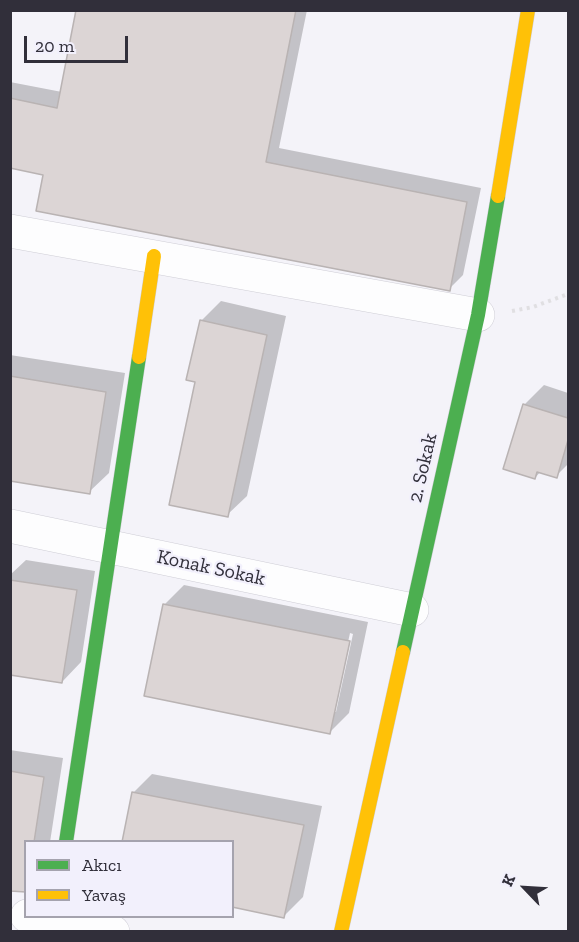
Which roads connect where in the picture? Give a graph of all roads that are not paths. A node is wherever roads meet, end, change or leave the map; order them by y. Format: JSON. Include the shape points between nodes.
{"nodes":[{"id":1,"x":528,"y":10,"type":"edge"},
{"id":2,"x":10,"y":231,"type":"edge"},
{"id":3,"x":154,"y":256,"type":"junction"},
{"id":4,"x":477,"y":315,"type":"junction"},
{"id":5,"x":10,"y":526,"type":"edge"},
{"id":6,"x":110,"y":547,"type":"junction"},
{"id":7,"x":412,"y":610,"type":"junction"},
{"id":8,"x":66,"y":840,"type":"edge"},
{"id":9,"x":43,"y":920,"type":"edge"},
{"id":10,"x":113,"y":932,"type":"edge"},
{"id":11,"x":341,"y":932,"type":"edge"}],
"edges":[{"from":1,"to":4,"type":"street","name":"2. Sokak"},
{"from":2,"to":3,"type":"street"},
{"from":3,"to":4,"type":"street"},
{"from":3,"to":6,"type":"street"},
{"from":4,"to":7,"type":"street","name":"2. Sokak"},
{"from":5,"to":6,"type":"street","name":"Konak Sokak"},
{"from":6,"to":7,"type":"street","name":"Konak Sokak"},
{"from":6,"to":8,"type":"street"},
{"from":7,"to":11,"type":"street","name":"2. Sokak"},
{"from":9,"to":10,"type":"street"}]}
